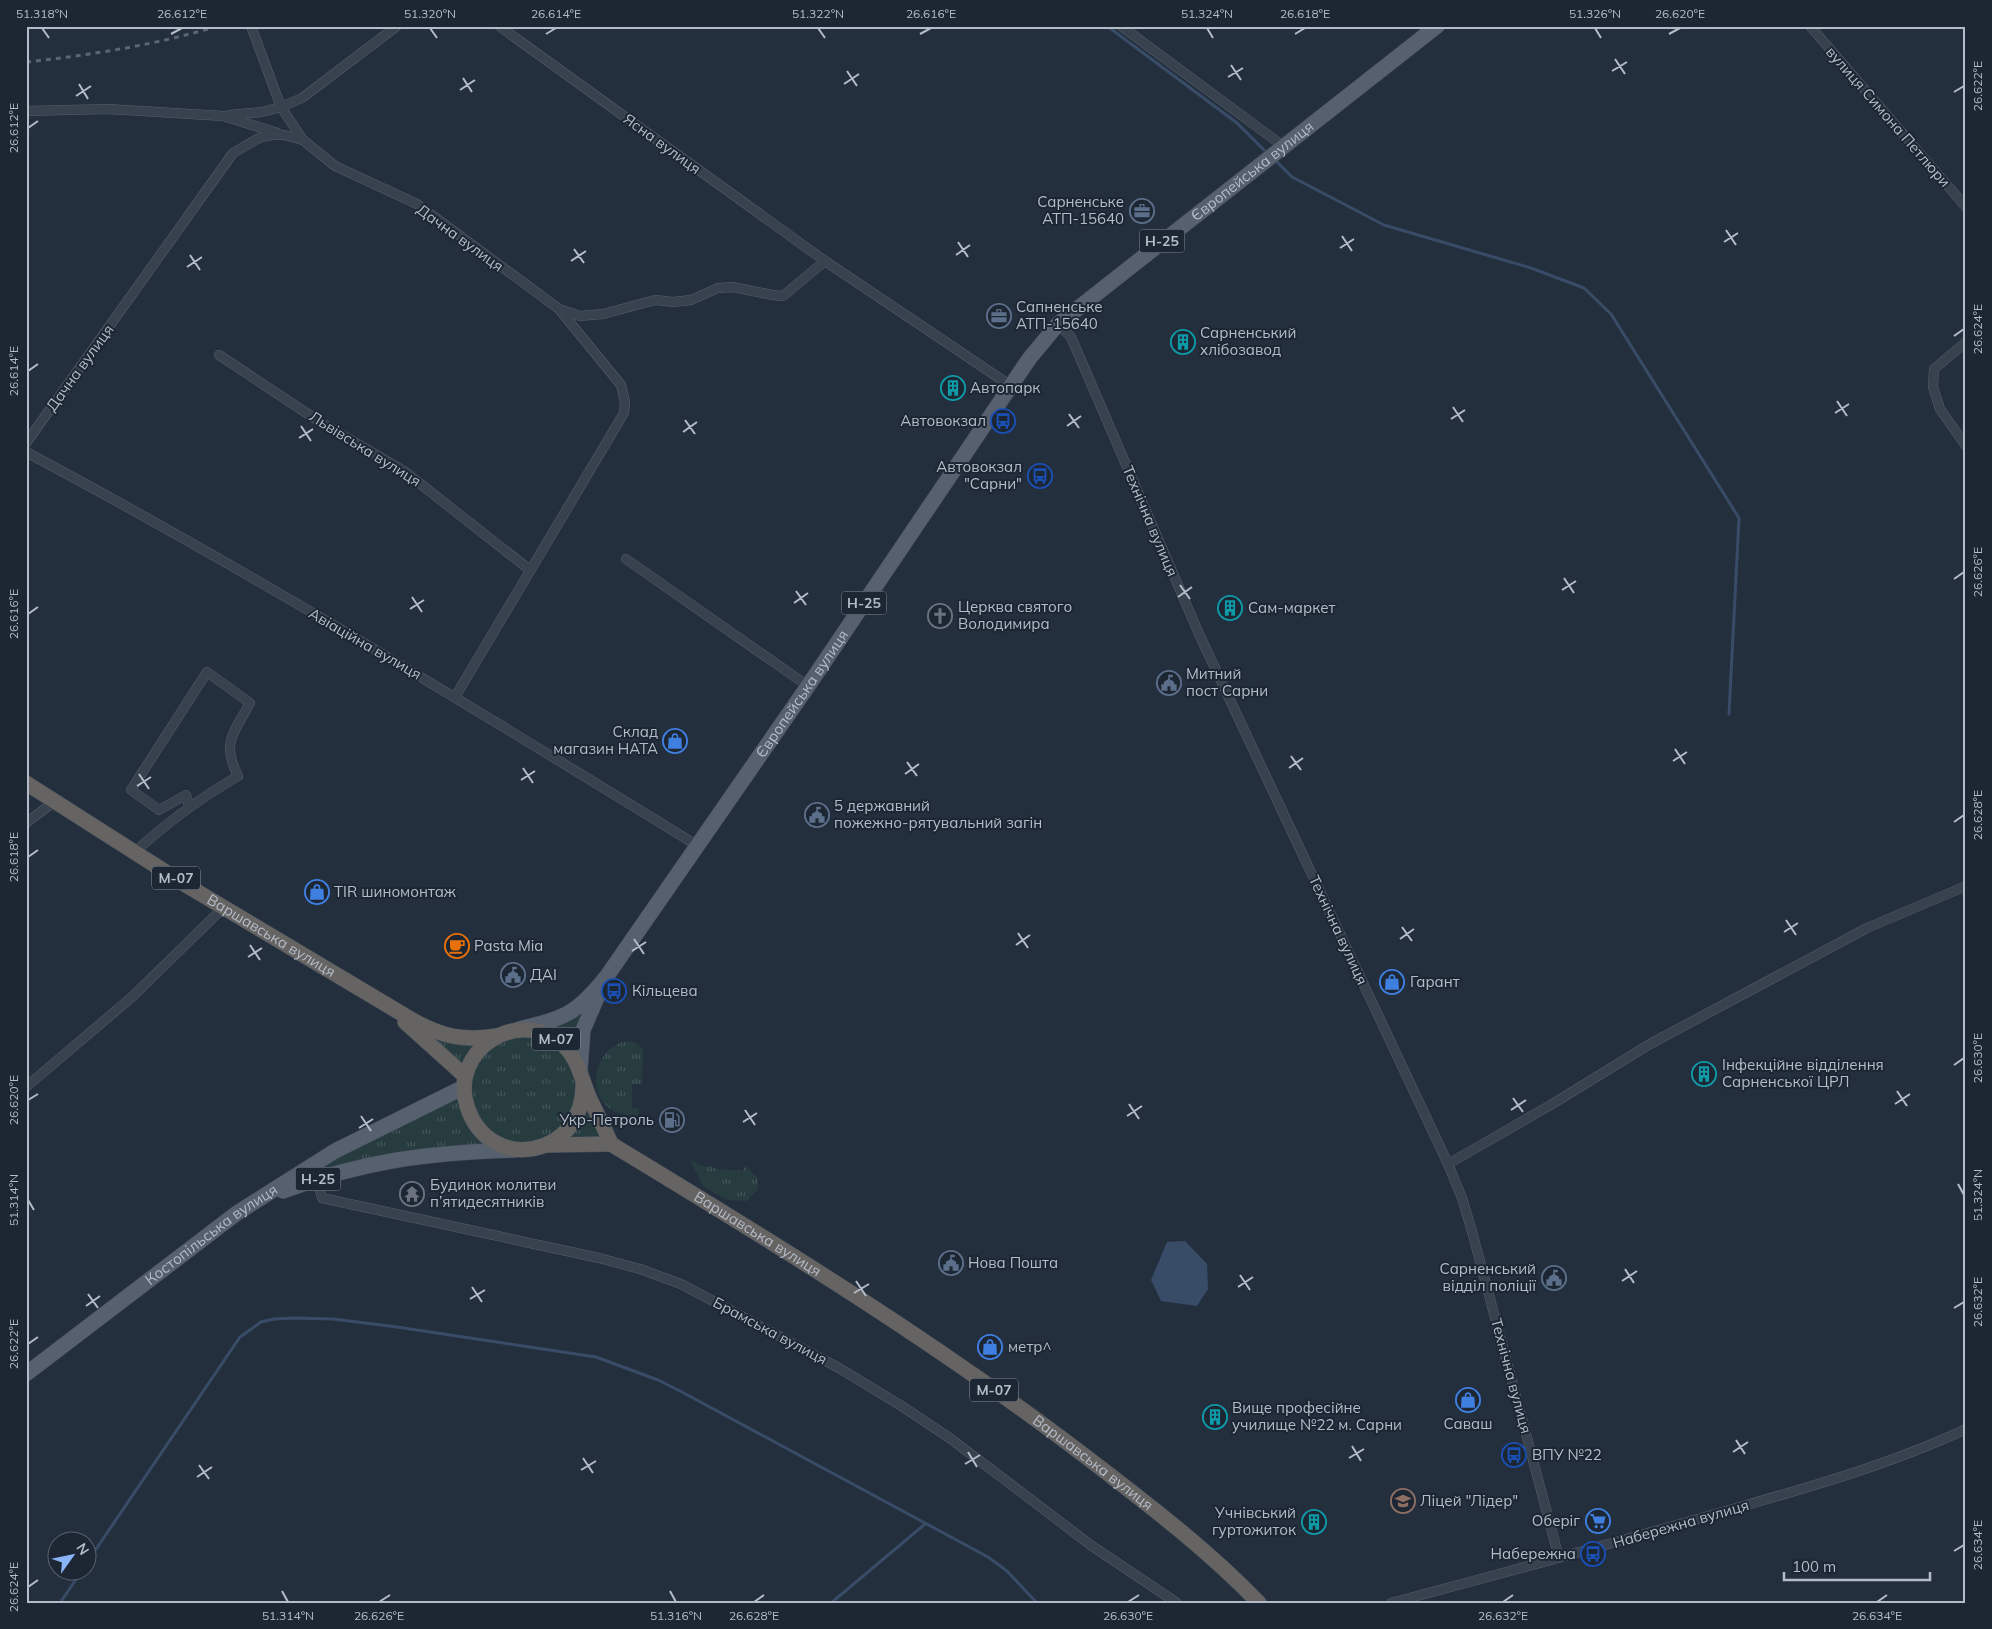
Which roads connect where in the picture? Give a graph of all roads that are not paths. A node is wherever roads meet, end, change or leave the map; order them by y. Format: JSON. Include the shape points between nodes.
{"nodes":[{"id":1,"x":251,"y":26,"type":"edge"},
{"id":2,"x":397,"y":26,"type":"edge"},
{"id":3,"x":499,"y":26,"type":"edge"},
{"id":4,"x":1121,"y":26,"type":"edge"},
{"id":5,"x":1810,"y":26,"type":"edge"},
{"id":6,"x":1431,"y":28,"type":"edge"},
{"id":7,"x":282,"y":107,"type":"junction"},
{"id":8,"x":26,"y":112,"type":"edge"},
{"id":9,"x":223,"y":116,"type":"junction"},
{"id":10,"x":284,"y":135,"type":"junction"},
{"id":11,"x":303,"y":140,"type":"junction"},
{"id":12,"x":1275,"y":152,"type":"junction"},
{"id":13,"x":1966,"y":207,"type":"edge"},
{"id":14,"x":825,"y":261,"type":"junction"},
{"id":15,"x":559,"y":309,"type":"junction"},
{"id":16,"x":1058,"y":324,"type":"junction"},
{"id":17,"x":1966,"y":342,"type":"edge"},
{"id":18,"x":219,"y":355,"type":"dead end"},
{"id":19,"x":1011,"y":386,"type":"junction"},
{"id":20,"x":26,"y":443,"type":"edge"},
{"id":21,"x":1966,"y":446,"type":"edge"},
{"id":22,"x":26,"y":452,"type":"edge"},
{"id":23,"x":626,"y":559,"type":"dead end"},
{"id":24,"x":530,"y":570,"type":"junction"},
{"id":25,"x":808,"y":686,"type":"junction"},
{"id":26,"x":455,"y":697,"type":"junction"},
{"id":27,"x":26,"y":783,"type":"edge"},
{"id":28,"x":55,"y":801,"type":"junction"},
{"id":29,"x":189,"y":806,"type":"junction"},
{"id":30,"x":26,"y":823,"type":"edge"},
{"id":31,"x":698,"y":846,"type":"junction"},
{"id":32,"x":135,"y":852,"type":"junction"},
{"id":33,"x":1966,"y":886,"type":"edge"},
{"id":34,"x":224,"y":907,"type":"junction"},
{"id":35,"x":607,"y":976,"type":"junction"},
{"id":36,"x":390,"y":1007,"type":"junction"},
{"id":37,"x":518,"y":1030,"type":"junction"},
{"id":38,"x":497,"y":1036,"type":"junction"},
{"id":39,"x":581,"y":1076,"type":"junction"},
{"id":40,"x":464,"y":1081,"type":"junction"},
{"id":41,"x":26,"y":1087,"type":"edge"},
{"id":42,"x":611,"y":1144,"type":"junction"},
{"id":43,"x":546,"y":1145,"type":"junction"},
{"id":44,"x":524,"y":1150,"type":"junction"},
{"id":45,"x":1448,"y":1164,"type":"junction"},
{"id":46,"x":317,"y":1180,"type":"junction"},
{"id":47,"x":236,"y":1213,"type":"junction"},
{"id":48,"x":26,"y":1374,"type":"edge"},
{"id":49,"x":1966,"y":1429,"type":"edge"},
{"id":50,"x":1559,"y":1558,"type":"junction"},
{"id":51,"x":1177,"y":1603,"type":"edge"},
{"id":52,"x":1259,"y":1603,"type":"edge"},
{"id":53,"x":1390,"y":1603,"type":"edge"}],
"edges":[{"from":1,"to":7,"type":"street"},
{"from":2,"to":7,"type":"street","via":[[302,98]]},
{"from":3,"to":14,"type":"street","name":"Ясна вулиця"},
{"from":4,"to":12,"type":"street"},
{"from":5,"to":13,"type":"street","name":"вулиця Симона Петлюри"},
{"from":6,"to":12,"type":"main road","name":"Європейська вулиця","number":"Н-25"},
{"from":7,"to":9,"type":"street"},
{"from":7,"to":11,"type":"street"},
{"from":8,"to":9,"type":"street","via":[[108,109]]},
{"from":9,"to":10,"type":"street"},
{"from":10,"to":11,"type":"street","name":"Дачна вулиця"},
{"from":10,"to":20,"type":"street","name":"Дачна вулиця","via":[[261,137],[233,153]]},
{"from":11,"to":15,"type":"street","name":"Дачна вулиця","via":[[335,166],[417,204]]},
{"from":12,"to":16,"type":"main road","name":"Європейська вулиця","number":"Н-25"},
{"from":14,"to":15,"type":"street","name":"Дачна вулиця","via":[[783,296],[733,287],[718,288],[691,300],[656,300],[603,314],[580,316]]},
{"from":14,"to":19,"type":"street"},
{"from":15,"to":24,"type":"street","via":[[621,385],[624,413]]},
{"from":16,"to":19,"type":"main road","name":"Європейська вулиця","number":"Н-25","via":[[1041,342]]},
{"from":16,"to":45,"type":"street","name":"Технічна вулиця","via":[[1071,337],[1199,634]]},
{"from":17,"to":21,"type":"street","via":[[1934,369],[1933,387],[1940,409]]},
{"from":18,"to":24,"type":"street","name":"Львівська вулиця","via":[[404,471]]},
{"from":19,"to":25,"type":"main road","name":"Європейська вулиця","number":"Н-25"},
{"from":22,"to":26,"type":"street","name":"Авіаційна вулиця","via":[[138,511]]},
{"from":23,"to":25,"type":"street"},
{"from":24,"to":26,"type":"street"},
{"from":25,"to":31,"type":"main road","name":"Європейська вулиця","number":"Н-25"},
{"from":26,"to":31,"type":"street","name":"Авіаційна вулиця"},
{"from":27,"to":28,"type":"highway","name":"Варшавська вулиця","number":"М-07"},
{"from":28,"to":30,"type":"street"},
{"from":28,"to":32,"type":"highway","name":"Варшавська вулиця","number":"М-07"},
{"from":29,"to":29,"type":"street","via":[[238,776],[230,760],[230,741],[250,703],[207,672],[132,790],[159,810],[186,795]]},
{"from":29,"to":32,"type":"street"},
{"from":31,"to":35,"type":"main road","name":"Європейська вулиця","number":"Н-25"},
{"from":32,"to":34,"type":"highway","name":"Варшавська вулиця","number":"М-07"},
{"from":33,"to":45,"type":"street","via":[[1867,928],[1650,1044]]},
{"from":34,"to":36,"type":"highway","name":"Варшавська вулиця","number":"М-07"},
{"from":34,"to":41,"type":"street","via":[[132,997]]},
{"from":35,"to":37,"type":"main road","name":"Європейська вулиця","number":"Н-25","via":[[577,1009],[550,1022]]},
{"from":35,"to":39,"type":"main road","name":"Європейська вулиця","number":"Н-25","via":[[583,1030]]},
{"from":36,"to":38,"type":"highway","number":"М-07","via":[[434,1032],[465,1038]]},
{"from":36,"to":40,"type":"highway","number":"М-07"},
{"from":37,"to":38,"type":"highway","number":"М-07"},
{"from":37,"to":39,"type":"highway","number":"М-07","via":[[536,1031],[558,1041],[575,1060]]},
{"from":38,"to":40,"type":"highway","via":[[479,1049],[470,1062]]},
{"from":39,"to":42,"type":"highway","number":"М-07"},
{"from":39,"to":43,"type":"highway","number":"Н-25","via":[[582,1102],[572,1124]]},
{"from":40,"to":44,"type":"highway","via":[[464,1100],[475,1124],[496,1143]]},
{"from":40,"to":47,"type":"main road","name":"Костопільська вулиця","number":"Н-25","via":[[336,1151]]},
{"from":42,"to":43,"type":"highway"},
{"from":42,"to":52,"type":"highway","name":"Варшавська вулиця","number":"М-07","via":[[916,1334],[1052,1431],[1170,1521]]},
{"from":43,"to":44,"type":"highway"},
{"from":44,"to":46,"type":"main road","number":"Н-25","via":[[403,1158],[369,1164]]},
{"from":45,"to":50,"type":"street","name":"Технічна вулиця","via":[[1473,1235]]},
{"from":46,"to":47,"type":"main road","number":"Н-25","via":[[267,1197]]},
{"from":46,"to":51,"type":"street","name":"Брамська вулиця","via":[[322,1198],[599,1258],[640,1268],[681,1284],[900,1405],[1092,1546]]},
{"from":47,"to":48,"type":"main road","name":"Костопільська вулиця","number":"Н-25"},
{"from":49,"to":50,"type":"street","name":"Набережна вулиця","via":[[1934,1444],[1816,1485]]},
{"from":50,"to":53,"type":"street","name":"Набережна вулиця"}]}
